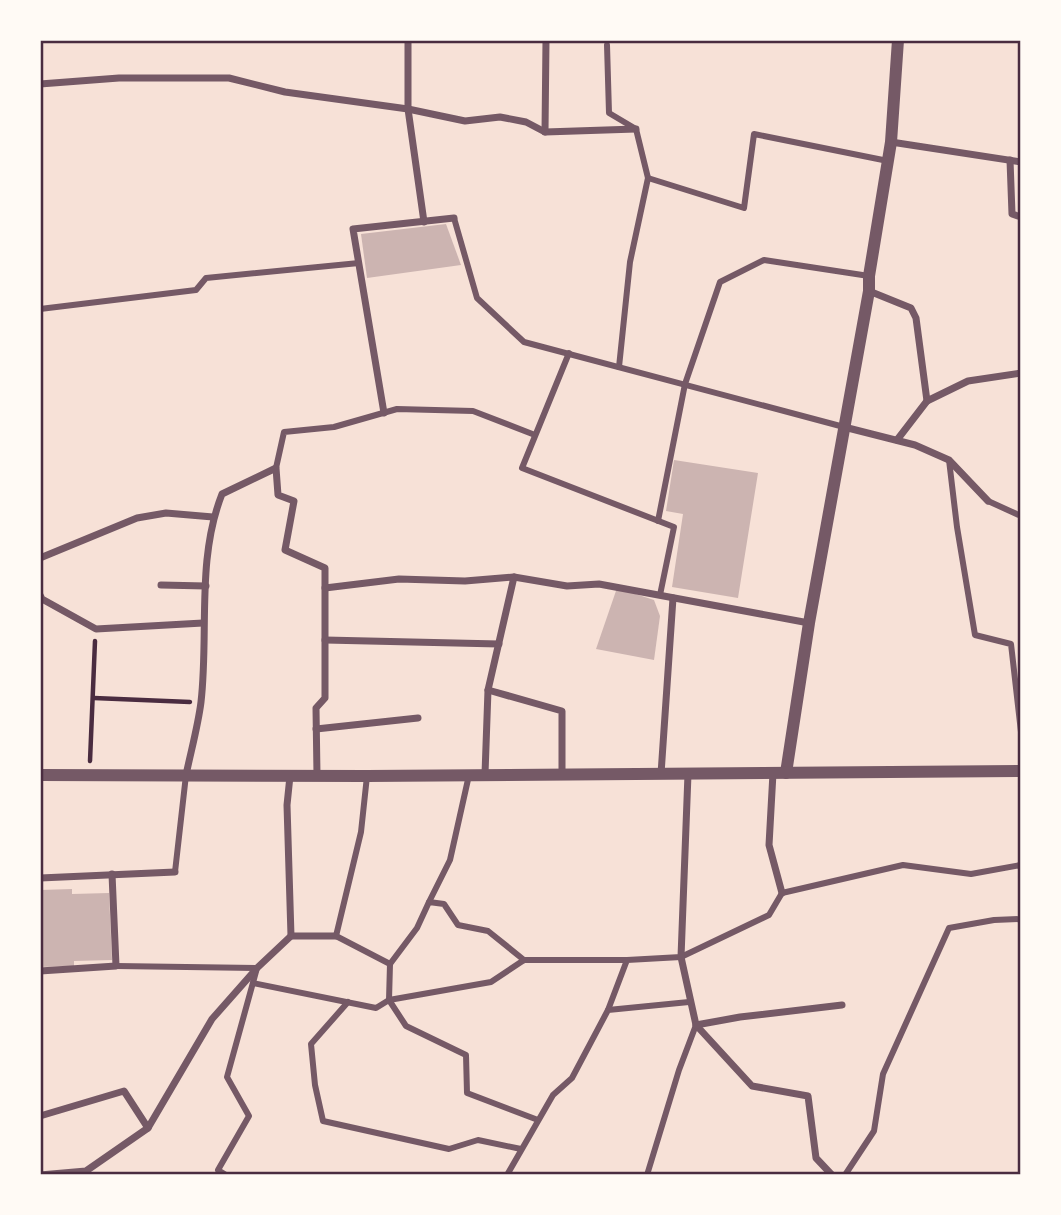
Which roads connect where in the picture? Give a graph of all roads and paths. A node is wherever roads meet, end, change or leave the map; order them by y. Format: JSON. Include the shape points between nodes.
{"nodes":[{"id":1,"x":408,"y":40,"type":"edge"},
{"id":2,"x":546,"y":40,"type":"edge"},
{"id":3,"x":898,"y":40,"type":"edge"},
{"id":4,"x":607,"y":45,"type":"dead end"},
{"id":5,"x":40,"y":85,"type":"edge"},
{"id":6,"x":408,"y":109,"type":"junction"},
{"id":7,"x":636,"y":129,"type":"junction"},
{"id":8,"x":545,"y":132,"type":"junction"},
{"id":9,"x":891,"y":142,"type":"junction"},
{"id":10,"x":1010,"y":160,"type":"junction"},
{"id":11,"x":888,"y":161,"type":"junction"},
{"id":12,"x":1021,"y":162,"type":"edge"},
{"id":13,"x":648,"y":178,"type":"junction"},
{"id":14,"x":1021,"y":217,"type":"edge"},
{"id":15,"x":454,"y":218,"type":"joint"},
{"id":16,"x":424,"y":222,"type":"junction"},
{"id":17,"x":359,"y":263,"type":"junction"},
{"id":18,"x":869,"y":276,"type":"junction"},
{"id":19,"x":869,"y":291,"type":"junction"},
{"id":20,"x":40,"y":309,"type":"edge"},
{"id":21,"x":569,"y":354,"type":"junction"},
{"id":22,"x":619,"y":367,"type":"junction"},
{"id":23,"x":1021,"y":373,"type":"edge"},
{"id":24,"x":685,"y":384,"type":"junction"},
{"id":25,"x":927,"y":401,"type":"junction"},
{"id":26,"x":384,"y":413,"type":"junction"},
{"id":27,"x":844,"y":427,"type":"junction"},
{"id":28,"x":535,"y":435,"type":"junction"},
{"id":29,"x":898,"y":440,"type":"junction"},
{"id":30,"x":948,"y":460,"type":"junction"},
{"id":31,"x":276,"y":468,"type":"junction"},
{"id":32,"x":988,"y":501,"type":"joint"},
{"id":33,"x":1021,"y":516,"type":"edge"},
{"id":34,"x":213,"y":517,"type":"junction"},
{"id":35,"x":659,"y":521,"type":"junction"},
{"id":36,"x":40,"y":558,"type":"edge"},
{"id":37,"x":514,"y":577,"type":"junction"},
{"id":38,"x":161,"y":585,"type":"dead end"},
{"id":39,"x":206,"y":586,"type":"junction"},
{"id":40,"x":325,"y":588,"type":"junction"},
{"id":41,"x":40,"y":595,"type":"edge"},
{"id":42,"x":660,"y":595,"type":"junction"},
{"id":43,"x":673,"y":598,"type":"junction"},
{"id":44,"x":203,"y":623,"type":"junction"},
{"id":45,"x":810,"y":623,"type":"junction"},
{"id":46,"x":96,"y":629,"type":"junction"},
{"id":47,"x":325,"y":640,"type":"junction"},
{"id":48,"x":499,"y":644,"type":"junction"},
{"id":49,"x":488,"y":690,"type":"junction"},
{"id":50,"x":93,"y":698,"type":"junction"},
{"id":51,"x":201,"y":703,"type":"junction"},
{"id":52,"x":418,"y":718,"type":"dead end"},
{"id":53,"x":317,"y":729,"type":"junction"},
{"id":54,"x":1021,"y":732,"type":"edge"},
{"id":55,"x":1021,"y":771,"type":"edge"},
{"id":56,"x":780,"y":773,"type":"junction"},
{"id":57,"x":469,"y":774,"type":"junction"},
{"id":58,"x":485,"y":774,"type":"junction"},
{"id":59,"x":562,"y":774,"type":"junction"},
{"id":60,"x":662,"y":774,"type":"junction"},
{"id":61,"x":688,"y":774,"type":"junction"},
{"id":62,"x":40,"y":775,"type":"edge"},
{"id":63,"x":89,"y":775,"type":"junction"},
{"id":64,"x":186,"y":775,"type":"junction"},
{"id":65,"x":290,"y":775,"type":"junction"},
{"id":66,"x":317,"y":775,"type":"junction"},
{"id":67,"x":367,"y":776,"type":"junction"},
{"id":68,"x":1021,"y":865,"type":"edge"},
{"id":69,"x":175,"y":872,"type":"joint"},
{"id":70,"x":113,"y":874,"type":"junction"},
{"id":71,"x":40,"y":878,"type":"edge"},
{"id":72,"x":782,"y":893,"type":"junction"},
{"id":73,"x":429,"y":902,"type":"junction"},
{"id":74,"x":1021,"y":919,"type":"edge"},
{"id":75,"x":291,"y":936,"type":"junction"},
{"id":76,"x":336,"y":936,"type":"junction"},
{"id":77,"x":681,"y":957,"type":"junction"},
{"id":78,"x":524,"y":960,"type":"junction"},
{"id":79,"x":627,"y":960,"type":"junction"},
{"id":80,"x":390,"y":964,"type":"junction"},
{"id":81,"x":116,"y":966,"type":"junction"},
{"id":82,"x":257,"y":968,"type":"junction"},
{"id":83,"x":40,"y":971,"type":"edge"},
{"id":84,"x":253,"y":983,"type":"junction"},
{"id":85,"x":389,"y":1000,"type":"junction"},
{"id":86,"x":348,"y":1002,"type":"junction"},
{"id":87,"x":690,"y":1002,"type":"junction"},
{"id":88,"x":842,"y":1005,"type":"dead end"},
{"id":89,"x":608,"y":1010,"type":"junction"},
{"id":90,"x":696,"y":1026,"type":"junction"},
{"id":91,"x":40,"y":1116,"type":"edge"},
{"id":92,"x":538,"y":1120,"type":"junction"},
{"id":93,"x":148,"y":1128,"type":"junction"},
{"id":94,"x":521,"y":1150,"type":"junction"},
{"id":95,"x":218,"y":1170,"type":"junction"},
{"id":96,"x":40,"y":1175,"type":"edge"},
{"id":97,"x":226,"y":1175,"type":"edge"},
{"id":98,"x":233,"y":1175,"type":"edge"},
{"id":99,"x":507,"y":1175,"type":"edge"},
{"id":100,"x":647,"y":1175,"type":"edge"},
{"id":101,"x":832,"y":1175,"type":"edge"},
{"id":102,"x":845,"y":1175,"type":"edge"}],
"edges":[{"from":1,"to":6,"type":"street"},
{"from":2,"to":8,"type":"street"},
{"from":3,"to":9,"type":"street"},
{"from":4,"to":7,"type":"street","via":[[608,113]]},
{"from":5,"to":6,"type":"street","via":[[119,78],[229,78],[285,92]]},
{"from":6,"to":8,"type":"street","via":[[465,121],[500,117]]},
{"from":6,"to":16,"type":"street"},
{"from":7,"to":8,"type":"street"},
{"from":7,"to":13,"type":"street"},
{"from":9,"to":10,"type":"street"},
{"from":9,"to":11,"type":"street"},
{"from":10,"to":12,"type":"street"},
{"from":10,"to":14,"type":"street","via":[[1012,214]]},
{"from":11,"to":13,"type":"street","via":[[754,134],[744,208]]},
{"from":11,"to":18,"type":"street"},
{"from":13,"to":22,"type":"street","via":[[630,262]]},
{"from":15,"to":16,"type":"street"},
{"from":15,"to":21,"type":"street","via":[[477,298],[524,342]]},
{"from":16,"to":17,"type":"street","via":[[353,229]]},
{"from":17,"to":20,"type":"street","via":[[206,278],[196,290]]},
{"from":17,"to":26,"type":"street"},
{"from":18,"to":19,"type":"street"},
{"from":18,"to":24,"type":"street","via":[[764,260],[720,282]]},
{"from":19,"to":25,"type":"street","via":[[911,309],[916,318]]},
{"from":19,"to":27,"type":"street"},
{"from":21,"to":22,"type":"street"},
{"from":21,"to":28,"type":"street"},
{"from":22,"to":24,"type":"street"},
{"from":23,"to":25,"type":"street","via":[[968,381]]},
{"from":24,"to":27,"type":"street"},
{"from":24,"to":35,"type":"street"},
{"from":25,"to":29,"type":"street"},
{"from":26,"to":28,"type":"street","via":[[397,409],[473,411]]},
{"from":26,"to":31,"type":"street","via":[[334,427],[284,432]]},
{"from":27,"to":29,"type":"street"},
{"from":27,"to":45,"type":"street"},
{"from":28,"to":35,"type":"street","via":[[522,468]]},
{"from":29,"to":30,"type":"street"},
{"from":30,"to":32,"type":"street"},
{"from":30,"to":54,"type":"street","via":[[975,635],[1010,644]]},
{"from":31,"to":34,"type":"street","via":[[222,494]]},
{"from":31,"to":40,"type":"street","via":[[278,495],[293,501],[285,550],[326,568]]},
{"from":32,"to":33,"type":"street"},
{"from":34,"to":36,"type":"street","via":[[166,513],[137,518]]},
{"from":34,"to":39,"type":"street"},
{"from":35,"to":42,"type":"street","via":[[674,527]]},
{"from":37,"to":40,"type":"street","via":[[399,579]]},
{"from":37,"to":42,"type":"street"},
{"from":37,"to":48,"type":"street"},
{"from":38,"to":39,"type":"street"},
{"from":39,"to":44,"type":"street"},
{"from":40,"to":47,"type":"street"},
{"from":41,"to":46,"type":"street"},
{"from":42,"to":43,"type":"street"},
{"from":43,"to":45,"type":"street"},
{"from":43,"to":60,"type":"street"},
{"from":44,"to":46,"type":"street"},
{"from":44,"to":51,"type":"street"},
{"from":45,"to":56,"type":"street"},
{"from":46,"to":50,"type":"path"},
{"from":47,"to":48,"type":"street"},
{"from":47,"to":53,"type":"street","via":[[325,698],[316,708]]},
{"from":48,"to":49,"type":"street"},
{"from":49,"to":58,"type":"street"},
{"from":49,"to":59,"type":"street","via":[[562,711]]},
{"from":50,"to":51,"type":"path"},
{"from":50,"to":63,"type":"path"},
{"from":51,"to":64,"type":"street"},
{"from":52,"to":53,"type":"street"},
{"from":53,"to":66,"type":"street"},
{"from":55,"to":56,"type":"street"},
{"from":56,"to":61,"type":"street"},
{"from":56,"to":72,"type":"street","via":[[769,845]]},
{"from":57,"to":58,"type":"street"},
{"from":57,"to":67,"type":"street"},
{"from":57,"to":73,"type":"street","via":[[450,860]]},
{"from":58,"to":59,"type":"street"},
{"from":59,"to":60,"type":"street"},
{"from":60,"to":61,"type":"street"},
{"from":61,"to":77,"type":"street"},
{"from":62,"to":63,"type":"street"},
{"from":63,"to":64,"type":"street"},
{"from":64,"to":65,"type":"street"},
{"from":64,"to":69,"type":"street"},
{"from":65,"to":66,"type":"street"},
{"from":65,"to":75,"type":"street"},
{"from":66,"to":67,"type":"street"},
{"from":67,"to":76,"type":"street","via":[[360,832]]},
{"from":68,"to":72,"type":"street","via":[[971,874],[903,865]]},
{"from":69,"to":70,"type":"street"},
{"from":70,"to":71,"type":"street"},
{"from":70,"to":81,"type":"street"},
{"from":72,"to":77,"type":"street","via":[[769,915]]},
{"from":73,"to":78,"type":"street","via":[[444,904],[458,925],[488,931]]},
{"from":73,"to":80,"type":"street","via":[[417,928]]},
{"from":74,"to":102,"type":"street","via":[[948,928],[883,1074],[873,1131]]},
{"from":75,"to":76,"type":"street"},
{"from":75,"to":82,"type":"street"},
{"from":76,"to":80,"type":"street"},
{"from":77,"to":79,"type":"street"},
{"from":77,"to":87,"type":"street"},
{"from":78,"to":79,"type":"street"},
{"from":78,"to":85,"type":"street","via":[[491,982]]},
{"from":79,"to":89,"type":"street"},
{"from":80,"to":85,"type":"street"},
{"from":81,"to":82,"type":"street"},
{"from":81,"to":83,"type":"street"},
{"from":82,"to":84,"type":"street"},
{"from":82,"to":93,"type":"street","via":[[212,1019]]},
{"from":84,"to":86,"type":"street"},
{"from":84,"to":95,"type":"street","via":[[227,1077],[249,1116]]},
{"from":85,"to":86,"type":"street","via":[[376,1008]]},
{"from":85,"to":92,"type":"street","via":[[406,1026],[467,1055],[467,1093]]},
{"from":86,"to":94,"type":"street","via":[[311,1044],[323,1121],[449,1149],[478,1140]]},
{"from":87,"to":89,"type":"street"},
{"from":87,"to":90,"type":"street"},
{"from":88,"to":90,"type":"street"},
{"from":89,"to":92,"type":"street","via":[[572,1078],[553,1095]]},
{"from":90,"to":100,"type":"street"},
{"from":90,"to":101,"type":"street","via":[[752,1086],[808,1096],[816,1158]]},
{"from":91,"to":93,"type":"street","via":[[124,1091]]},
{"from":92,"to":94,"type":"street"},
{"from":93,"to":96,"type":"street","via":[[86,1171]]},
{"from":94,"to":99,"type":"street"},
{"from":95,"to":97,"type":"street"},
{"from":95,"to":98,"type":"street"}]}
